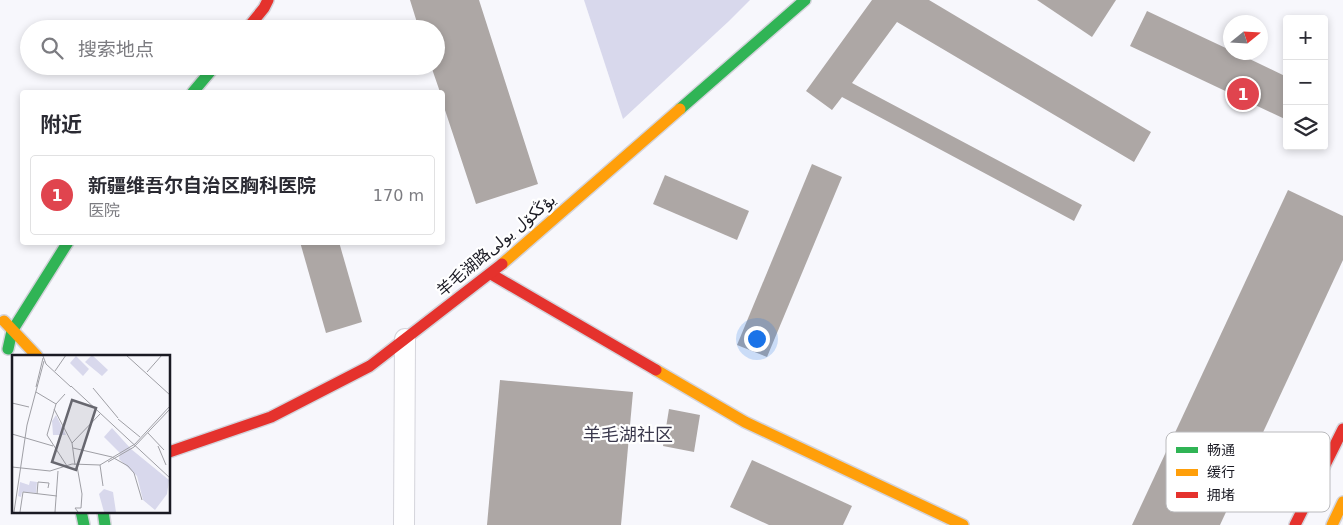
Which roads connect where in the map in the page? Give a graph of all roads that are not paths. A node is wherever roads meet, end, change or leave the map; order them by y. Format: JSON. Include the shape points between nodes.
{"nodes":[{"id":1,"x":268,"y":0,"type":"edge"},
{"id":2,"x":805,"y":0,"type":"edge"},
{"id":3,"x":254,"y":20,"type":"edge"},
{"id":4,"x":207,"y":75,"type":"edge"},
{"id":5,"x":195,"y":90,"type":"edge"},
{"id":6,"x":66,"y":245,"type":"edge"},
{"id":7,"x":490,"y":274,"type":"junction"},
{"id":8,"x":0,"y":317,"type":"edge"},
{"id":9,"x":12,"y":331,"type":"junction"},
{"id":10,"x":405,"y":339,"type":"junction"},
{"id":11,"x":0,"y":340,"type":"edge"},
{"id":12,"x":8,"y":349,"type":"junction"},
{"id":13,"x":17,"y":355,"type":"edge"},
{"id":14,"x":36,"y":355,"type":"edge"},
{"id":15,"x":1343,"y":429,"type":"edge"},
{"id":16,"x":170,"y":452,"type":"edge"},
{"id":17,"x":1330,"y":455,"type":"edge"},
{"id":18,"x":1343,"y":502,"type":"edge"},
{"id":19,"x":81,"y":512,"type":"edge"},
{"id":20,"x":103,"y":512,"type":"edge"},
{"id":21,"x":1302,"y":512,"type":"edge"},
{"id":22,"x":84,"y":525,"type":"edge"},
{"id":23,"x":105,"y":525,"type":"edge"},
{"id":24,"x":404,"y":525,"type":"edge"},
{"id":25,"x":963,"y":525,"type":"edge"},
{"id":26,"x":1295,"y":525,"type":"edge"},
{"id":27,"x":1332,"y":525,"type":"edge"}],
"edges":[{"from":1,"to":3,"type":"street"},
{"from":2,"to":7,"type":"street","name":"羊毛湖路يۇڭكۆل يولى"},
{"from":4,"to":5,"type":"street"},
{"from":6,"to":9,"type":"street"},
{"from":7,"to":10,"type":"street","name":"羊毛湖路يۇڭكۆل يولى"},
{"from":7,"to":25,"type":"street","via":[[745,422]]},
{"from":8,"to":9,"type":"street"},
{"from":9,"to":12,"type":"street"},
{"from":9,"to":14,"type":"street"},
{"from":10,"to":16,"type":"street","name":"羊毛湖路يۇڭكۆل يولى","via":[[370,366],[272,417]]},
{"from":10,"to":24,"type":"street"},
{"from":11,"to":12,"type":"street"},
{"from":12,"to":13,"type":"street"},
{"from":15,"to":17,"type":"street"},
{"from":18,"to":27,"type":"street"},
{"from":19,"to":22,"type":"street"},
{"from":20,"to":23,"type":"street"},
{"from":21,"to":26,"type":"street"}]}
